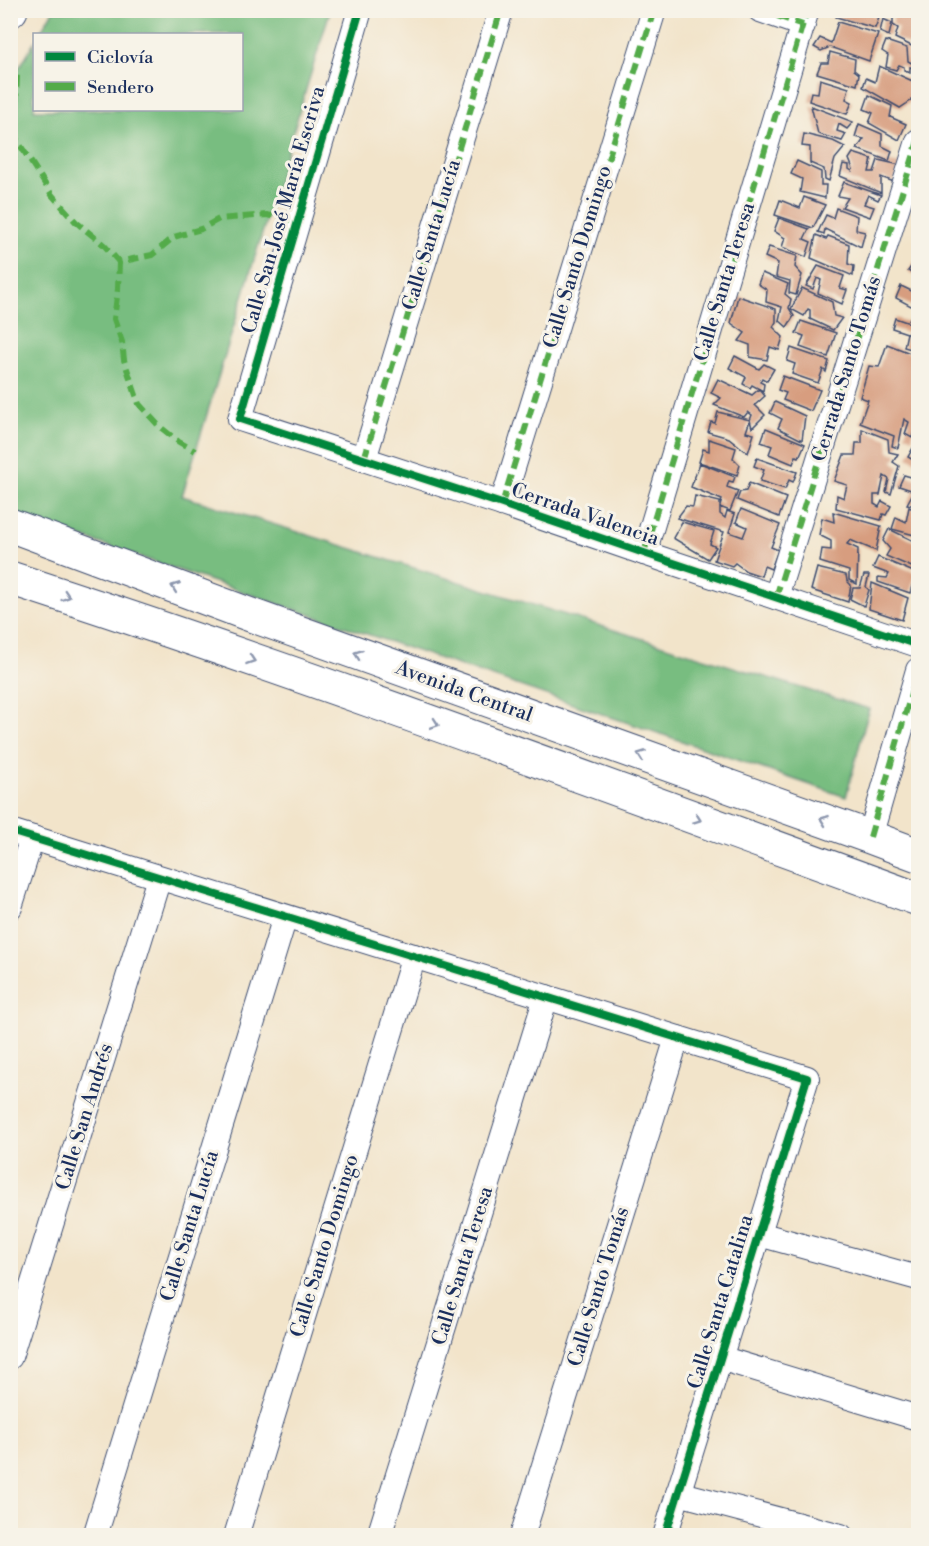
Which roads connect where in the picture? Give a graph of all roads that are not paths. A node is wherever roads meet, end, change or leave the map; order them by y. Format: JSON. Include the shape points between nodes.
{"nodes":[{"id":1,"x":360,"y":10,"type":"edge"},
{"id":2,"x":501,"y":10,"type":"edge"},
{"id":3,"x":654,"y":10,"type":"edge"},
{"id":4,"x":760,"y":10,"type":"edge"},
{"id":5,"x":805,"y":18,"type":"edge"},
{"id":6,"x":918,"y":141,"type":"edge"},
{"id":7,"x":240,"y":419,"type":"joint"},
{"id":8,"x":364,"y":459,"type":"junction"},
{"id":9,"x":502,"y":504,"type":"junction"},
{"id":10,"x":10,"y":525,"type":"edge"},
{"id":11,"x":644,"y":553,"type":"junction"},
{"id":12,"x":10,"y":578,"type":"edge"},
{"id":13,"x":776,"y":597,"type":"junction"},
{"id":14,"x":918,"y":645,"type":"edge"},
{"id":15,"x":918,"y":670,"type":"edge"},
{"id":16,"x":21,"y":835,"type":"edge"},
{"id":17,"x":870,"y":837,"type":"junction"},
{"id":18,"x":918,"y":855,"type":"edge"},
{"id":19,"x":159,"y":878,"type":"junction"},
{"id":20,"x":918,"y":899,"type":"edge"},
{"id":21,"x":10,"y":907,"type":"edge"},
{"id":22,"x":285,"y":917,"type":"junction"},
{"id":23,"x":414,"y":956,"type":"junction"},
{"id":24,"x":546,"y":997,"type":"junction"},
{"id":25,"x":677,"y":1038,"type":"junction"},
{"id":26,"x":759,"y":1234,"type":"junction"},
{"id":27,"x":918,"y":1278,"type":"edge"},
{"id":28,"x":10,"y":1357,"type":"edge"},
{"id":29,"x":720,"y":1358,"type":"junction"},
{"id":30,"x":918,"y":1418,"type":"edge"},
{"id":31,"x":678,"y":1493,"type":"junction"},
{"id":32,"x":95,"y":1536,"type":"edge"},
{"id":33,"x":236,"y":1536,"type":"edge"},
{"id":34,"x":379,"y":1536,"type":"edge"},
{"id":35,"x":522,"y":1536,"type":"edge"},
{"id":36,"x":665,"y":1536,"type":"edge"},
{"id":37,"x":841,"y":1536,"type":"edge"}],
"edges":[{"from":1,"to":7,"type":"street","name":"Calle San José María Escriva"},
{"from":2,"to":8,"type":"street","name":"Calle Santa Lucía"},
{"from":3,"to":9,"type":"street","name":"Calle Santo Domingo"},
{"from":4,"to":5,"type":"street"},
{"from":5,"to":11,"type":"street","name":"Calle Santa Teresa"},
{"from":6,"to":13,"type":"street","name":"Cerrada Santo Tomás"},
{"from":7,"to":8,"type":"street","name":"Cerrada Valencia"},
{"from":8,"to":9,"type":"street","name":"Cerrada Valencia"},
{"from":9,"to":11,"type":"street","name":"Cerrada Valencia"},
{"from":17,"to":10,"type":"main road","name":"Avenida Central","one_way":true},
{"from":11,"to":13,"type":"street","name":"Cerrada Valencia"},
{"from":12,"to":20,"type":"main road","name":"Avenida Central","one_way":true,"via":[[468,735]]},
{"from":13,"to":14,"type":"street","name":"Cerrada Valencia"},
{"from":15,"to":17,"type":"street"},
{"from":16,"to":19,"type":"street"},
{"from":16,"to":21,"type":"street"},
{"from":17,"to":18,"type":"main road","name":"Avenida Central"},
{"from":19,"to":22,"type":"street"},
{"from":19,"to":28,"type":"street","name":"Calle San Andrés"},
{"from":22,"to":23,"type":"street"},
{"from":22,"to":32,"type":"street","name":"Calle Santa Lucía"},
{"from":23,"to":24,"type":"street"},
{"from":23,"to":33,"type":"street","name":"Calle Santo Domingo"},
{"from":24,"to":25,"type":"street"},
{"from":24,"to":34,"type":"street","name":"Calle Santa Teresa"},
{"from":25,"to":26,"type":"street","name":"Calle Santa Catalina","via":[[807,1078]]},
{"from":25,"to":35,"type":"street","name":"Calle Santo Tomás"},
{"from":26,"to":27,"type":"street"},
{"from":26,"to":29,"type":"street","name":"Calle Santa Catalina"},
{"from":29,"to":30,"type":"street"},
{"from":29,"to":31,"type":"street","name":"Calle Santa Catalina"},
{"from":31,"to":36,"type":"street","name":"Calle Santa Catalina"},
{"from":31,"to":37,"type":"street"}]}
